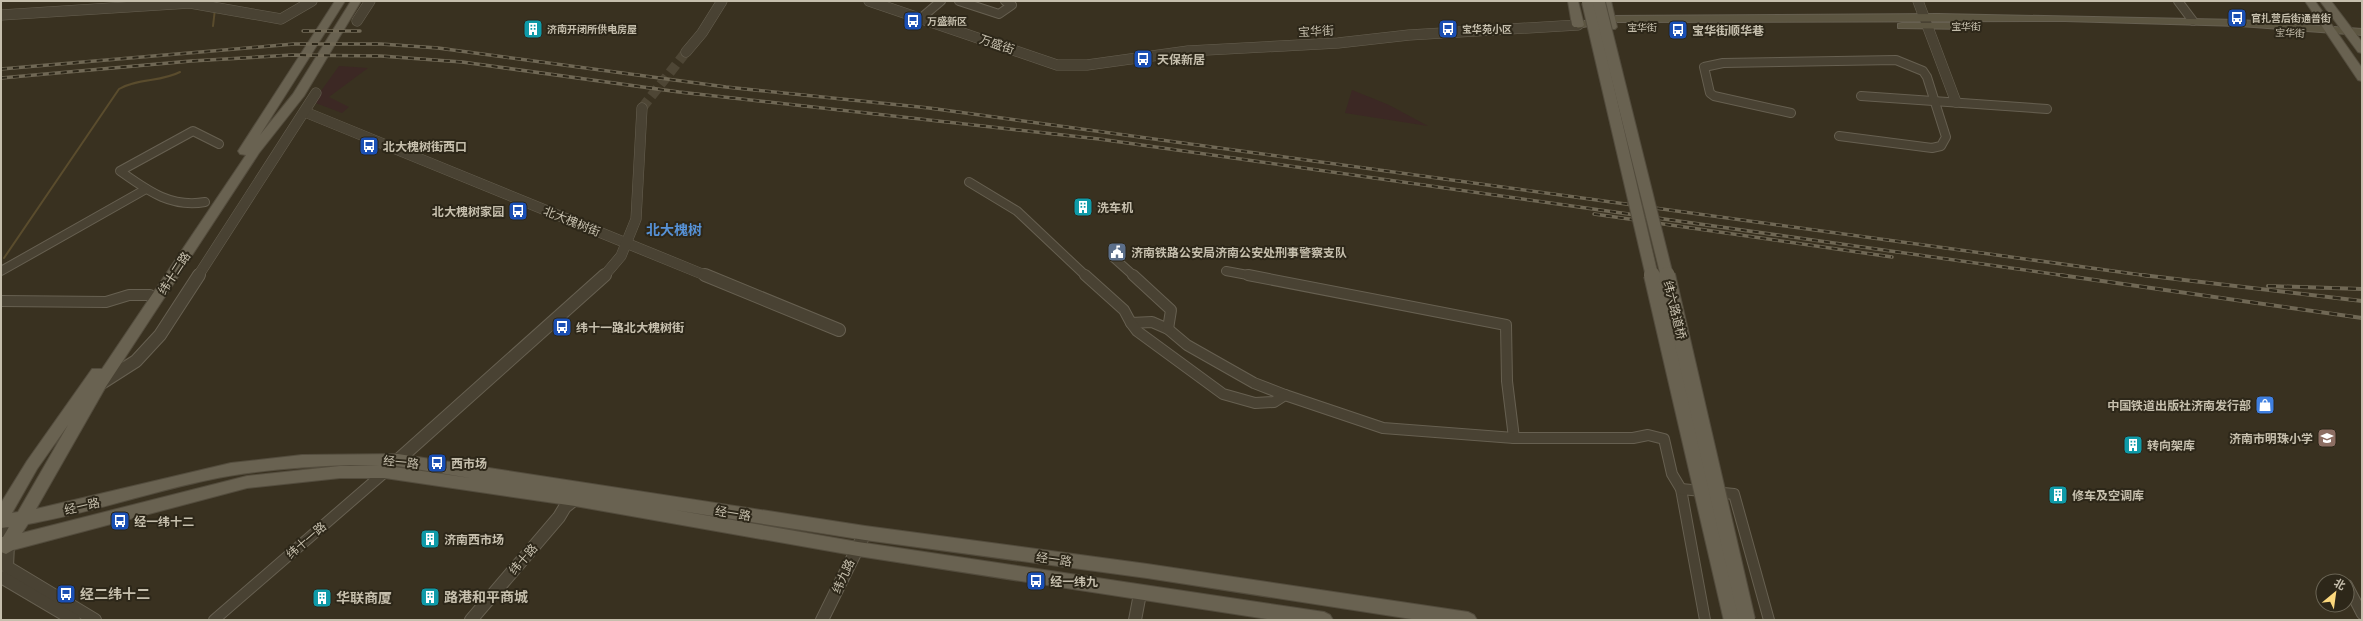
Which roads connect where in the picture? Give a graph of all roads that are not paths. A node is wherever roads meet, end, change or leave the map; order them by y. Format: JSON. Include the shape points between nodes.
{"nodes":[{"id":1,"x":312,"y":1,"type":"edge"},
{"id":2,"x":340,"y":1,"type":"edge"},
{"id":3,"x":356,"y":1,"type":"edge"},
{"id":4,"x":370,"y":1,"type":"edge"},
{"id":5,"x":722,"y":1,"type":"edge"},
{"id":6,"x":869,"y":1,"type":"edge"},
{"id":7,"x":941,"y":1,"type":"edge"},
{"id":8,"x":959,"y":1,"type":"edge"},
{"id":9,"x":1005,"y":1,"type":"edge"},
{"id":10,"x":1573,"y":1,"type":"edge"},
{"id":11,"x":1918,"y":1,"type":"edge"},
{"id":12,"x":2178,"y":1,"type":"edge"},
{"id":13,"x":2310,"y":1,"type":"edge"},
{"id":14,"x":2325,"y":1,"type":"edge"},
{"id":15,"x":1595,"y":2,"type":"edge"},
{"id":16,"x":1,"y":15,"type":"edge"},
{"id":17,"x":921,"y":18,"type":"junction"},
{"id":18,"x":358,"y":21,"type":"dead end"},
{"id":19,"x":2193,"y":21,"type":"junction"},
{"id":20,"x":1927,"y":22,"type":"junction"},
{"id":21,"x":1610,"y":23,"type":"junction"},
{"id":22,"x":1578,"y":25,"type":"junction"},
{"id":23,"x":2331,"y":32,"type":"junction"},
{"id":24,"x":2356,"y":35,"type":"edge"},
{"id":25,"x":2341,"y":47,"type":"junction"},
{"id":26,"x":2362,"y":50,"type":"edge"},
{"id":27,"x":686,"y":52,"type":"tunnel mouth"},
{"id":28,"x":1057,"y":65,"type":"joint"},
{"id":29,"x":2362,"y":70,"type":"edge"},
{"id":30,"x":2362,"y":77,"type":"edge"},
{"id":31,"x":316,"y":93,"type":"dead end"},
{"id":32,"x":1861,"y":96,"type":"dead end"},
{"id":33,"x":1935,"y":101,"type":"junction"},
{"id":34,"x":1956,"y":102,"type":"junction"},
{"id":35,"x":642,"y":108,"type":"tunnel mouth"},
{"id":36,"x":2047,"y":109,"type":"dead end"},
{"id":37,"x":305,"y":112,"type":"junction"},
{"id":38,"x":1791,"y":112,"type":"dead end"},
{"id":39,"x":1839,"y":136,"type":"dead end"},
{"id":40,"x":219,"y":144,"type":"dead end"},
{"id":41,"x":970,"y":182,"type":"dead end"},
{"id":42,"x":146,"y":189,"type":"junction"},
{"id":43,"x":205,"y":202,"type":"dead end"},
{"id":44,"x":627,"y":243,"type":"junction"},
{"id":45,"x":1114,"y":258,"type":"dead end"},
{"id":46,"x":1,"y":271,"type":"edge"},
{"id":47,"x":1226,"y":271,"type":"dead end"},
{"id":48,"x":150,"y":295,"type":"junction"},
{"id":49,"x":1,"y":301,"type":"edge"},
{"id":50,"x":1131,"y":323,"type":"junction"},
{"id":51,"x":1168,"y":329,"type":"junction"},
{"id":52,"x":839,"y":330,"type":"dead end"},
{"id":53,"x":100,"y":384,"type":"junction"},
{"id":54,"x":1285,"y":395,"type":"junction"},
{"id":55,"x":1514,"y":438,"type":"junction"},
{"id":56,"x":398,"y":460,"type":"junction"},
{"id":57,"x":385,"y":472,"type":"junction"},
{"id":58,"x":1681,"y":489,"type":"junction"},
{"id":59,"x":575,"y":499,"type":"junction"},
{"id":60,"x":1,"y":517,"type":"edge"},
{"id":61,"x":24,"y":519,"type":"junction"},
{"id":62,"x":1,"y":521,"type":"edge"},
{"id":63,"x":1,"y":527,"type":"edge"},
{"id":64,"x":865,"y":533,"type":"junction"},
{"id":65,"x":3,"y":546,"type":"edge"},
{"id":66,"x":858,"y":549,"type":"junction"},
{"id":67,"x":1,"y":577,"type":"edge"},
{"id":68,"x":1143,"y":592,"type":"junction"},
{"id":69,"x":2355,"y":600,"type":"edge"},
{"id":70,"x":2362,"y":614,"type":"edge"},
{"id":71,"x":74,"y":620,"type":"edge"},
{"id":72,"x":95,"y":620,"type":"edge"},
{"id":73,"x":214,"y":620,"type":"edge"},
{"id":74,"x":471,"y":620,"type":"edge"},
{"id":75,"x":822,"y":620,"type":"edge"},
{"id":76,"x":1136,"y":620,"type":"edge"},
{"id":77,"x":1324,"y":620,"type":"edge"},
{"id":78,"x":1468,"y":620,"type":"edge"},
{"id":79,"x":1705,"y":620,"type":"edge"},
{"id":80,"x":1732,"y":620,"type":"edge"},
{"id":81,"x":1747,"y":620,"type":"edge"},
{"id":82,"x":1769,"y":620,"type":"edge"}],
"edges":[{"from":1,"to":16,"type":"street","via":[[281,19],[190,3]]},
{"from":2,"to":48,"type":"main road","name":"纬十二路","via":[[203,217]]},
{"from":3,"to":53,"type":"main road","name":"纬十二路","via":[[298,96],[255,150]]},
{"from":4,"to":18,"type":"street"},
{"from":5,"to":27,"type":"street","via":[[702,33]]},
{"from":6,"to":17,"type":"street","name":"万盛街"},
{"from":7,"to":17,"type":"street"},
{"from":8,"to":9,"type":"street","via":[[999,14],[1012,5]]},
{"from":10,"to":22,"type":"main road"},
{"from":11,"to":20,"type":"street"},
{"from":12,"to":19,"type":"street"},
{"from":13,"to":23,"type":"main road"},
{"from":14,"to":24,"type":"main road"},
{"from":15,"to":21,"type":"main road"},
{"from":15,"to":80,"type":"main road","name":"纬六路道桥","bridge":true},
{"from":15,"to":81,"type":"main road","name":"纬六路道桥","bridge":true,"via":[[1624,97],[1702,418]]},
{"from":17,"to":28,"type":"street","name":"万盛街"},
{"from":19,"to":20,"type":"main road","name":"宝华街","via":[[2078,18]]},
{"from":19,"to":23,"type":"main road","name":"宝华街"},
{"from":20,"to":21,"type":"main road","name":"宝华街"},
{"from":20,"to":23,"type":"main road","name":"宝华街"},
{"from":20,"to":34,"type":"street"},
{"from":21,"to":22,"type":"main road","name":"宝华街"},
{"from":22,"to":28,"type":"street","name":"宝华街","via":[[1188,51],[1087,65]]},
{"from":23,"to":24,"type":"main road","name":"宝华街"},
{"from":23,"to":25,"type":"main road"},
{"from":24,"to":26,"type":"main road"},
{"from":25,"to":29,"type":"main road"},
{"from":25,"to":30,"type":"main road"},
{"from":31,"to":37,"type":"street"},
{"from":32,"to":33,"type":"street"},
{"from":33,"to":34,"type":"street"},
{"from":33,"to":38,"type":"street","via":[[1923,71],[1896,60],[1723,63],[1704,67],[1710,93],[1714,96]]},
{"from":33,"to":39,"type":"street","via":[[1946,137],[1941,146],[1932,148]]},
{"from":34,"to":36,"type":"street"},
{"from":35,"to":44,"type":"street","via":[[636,219]]},
{"from":37,"to":44,"type":"street","name":"北大槐树街"},
{"from":37,"to":53,"type":"street","via":[[160,335],[136,361]]},
{"from":40,"to":42,"type":"street","via":[[193,131],[120,171]]},
{"from":41,"to":50,"type":"street","via":[[1017,211],[1124,310]]},
{"from":42,"to":43,"type":"street","via":[[174,203]]},
{"from":42,"to":46,"type":"street"},
{"from":44,"to":52,"type":"street","name":"北大槐树街"},
{"from":44,"to":56,"type":"street","via":[[621,256],[598,283]]},
{"from":45,"to":51,"type":"street","via":[[1171,310]]},
{"from":47,"to":55,"type":"street","via":[[1506,325],[1507,381]]},
{"from":48,"to":49,"type":"street","via":[[129,296],[106,302]]},
{"from":48,"to":60,"type":"main road","name":"纬十二路","via":[[32,465]]},
{"from":50,"to":51,"type":"street","via":[[1152,322]]},
{"from":50,"to":54,"type":"street","via":[[1137,331],[1223,394],[1254,403],[1274,402]]},
{"from":51,"to":54,"type":"street","via":[[1187,345],[1254,383]]},
{"from":53,"to":61,"type":"main road","name":"纬十二路"},
{"from":54,"to":55,"type":"street","via":[[1383,428]]},
{"from":55,"to":58,"type":"street","via":[[1633,438],[1648,435],[1664,439],[1672,474]]},
{"from":56,"to":57,"type":"street","name":"纬十一路"},
{"from":56,"to":61,"type":"main road","name":"经一路","via":[[360,458],[262,465],[208,474],[82,507]]},
{"from":56,"to":64,"type":"main road","name":"经一路"},
{"from":57,"to":59,"type":"main road","name":"经一路"},
{"from":57,"to":65,"type":"main road","name":"经一路","via":[[340,472],[247,482]]},
{"from":57,"to":73,"type":"street","name":"纬十一路"},
{"from":58,"to":79,"type":"street"},
{"from":58,"to":82,"type":"street","via":[[1734,494]]},
{"from":59,"to":66,"type":"main road","name":"经一路"},
{"from":59,"to":74,"type":"street","name":"纬十路","via":[[565,507]]},
{"from":61,"to":62,"type":"main road","name":"经一路"},
{"from":61,"to":65,"type":"main road","name":"纬十二路"},
{"from":63,"to":65,"type":"street"},
{"from":64,"to":66,"type":"street","name":"纬九路"},
{"from":64,"to":78,"type":"main road","name":"经一路","via":[[1147,571]]},
{"from":65,"to":72,"type":"street","via":[[6,567]]},
{"from":66,"to":68,"type":"main road","name":"经一路"},
{"from":66,"to":75,"type":"street","name":"纬九路","via":[[851,558]]},
{"from":67,"to":71,"type":"street"},
{"from":68,"to":76,"type":"street","via":[[1139,599]]},
{"from":68,"to":77,"type":"main road","name":"经一路"},
{"from":69,"to":70,"type":"street"}]}
